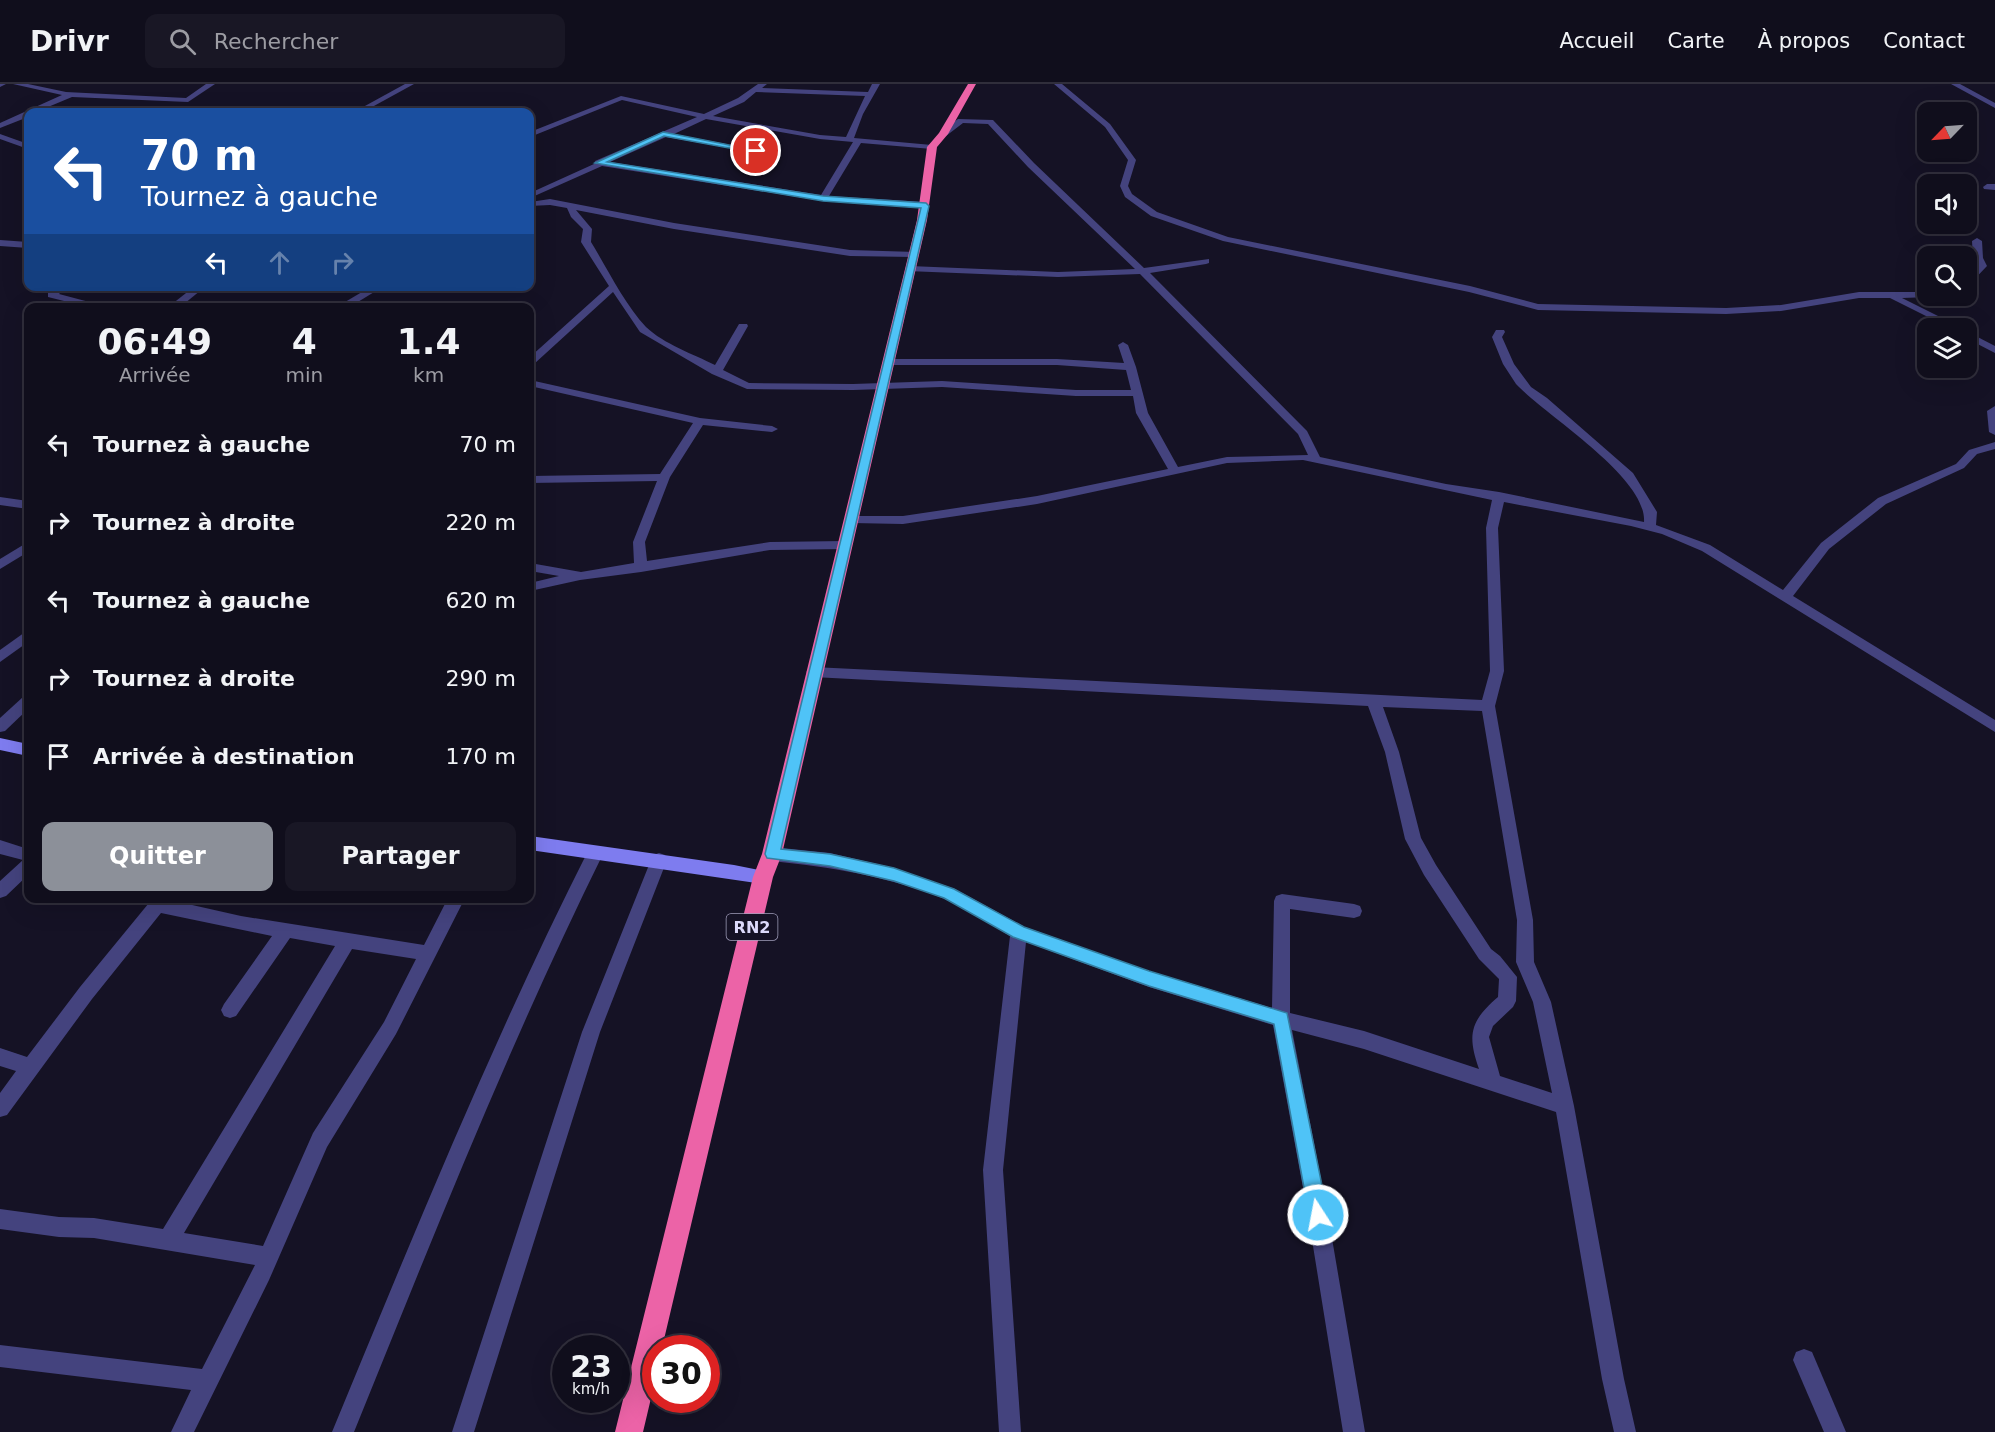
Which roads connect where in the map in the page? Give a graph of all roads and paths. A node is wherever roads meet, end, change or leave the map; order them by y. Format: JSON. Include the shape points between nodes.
{"nodes":[{"id":1,"x":17,"y":84,"type":"edge"},
{"id":2,"x":211,"y":84,"type":"edge"},
{"id":3,"x":410,"y":84,"type":"edge"},
{"id":4,"x":876,"y":84,"type":"edge"},
{"id":5,"x":972,"y":84,"type":"edge"},
{"id":6,"x":1058,"y":84,"type":"edge"},
{"id":7,"x":1955,"y":84,"type":"edge"},
{"id":8,"x":759,"y":87,"type":"edge"},
{"id":9,"x":72,"y":94,"type":"junction"},
{"id":10,"x":869,"y":94,"type":"junction"},
{"id":11,"x":1995,"y":106,"type":"edge"},
{"id":12,"x":41,"y":108,"type":"edge"},
{"id":13,"x":365,"y":108,"type":"edge"},
{"id":14,"x":24,"y":116,"type":"edge"},
{"id":15,"x":702,"y":116,"type":"junction"},
{"id":16,"x":0,"y":126,"type":"edge"},
{"id":17,"x":534,"y":133,"type":"edge"},
{"id":18,"x":663,"y":134,"type":"junction"},
{"id":19,"x":943,"y":134,"type":"junction"},
{"id":20,"x":0,"y":136,"type":"edge"},
{"id":21,"x":853,"y":141,"type":"junction"},
{"id":22,"x":24,"y":145,"type":"edge"},
{"id":23,"x":932,"y":147,"type":"junction"},
{"id":24,"x":775,"y":154,"type":"dead end"},
{"id":25,"x":598,"y":163,"type":"junction"},
{"id":26,"x":534,"y":194,"type":"edge"},
{"id":27,"x":823,"y":198,"type":"junction"},
{"id":28,"x":534,"y":204,"type":"edge"},
{"id":29,"x":570,"y":206,"type":"junction"},
{"id":30,"x":926,"y":206,"type":"junction"},
{"id":31,"x":1977,"y":241,"type":"dead end"},
{"id":32,"x":0,"y":243,"type":"edge"},
{"id":33,"x":24,"y":245,"type":"edge"},
{"id":34,"x":913,"y":254,"type":"junction"},
{"id":35,"x":1206,"y":261,"type":"dead end"},
{"id":36,"x":910,"y":269,"type":"junction"},
{"id":37,"x":1144,"y":272,"type":"junction"},
{"id":38,"x":1977,"y":272,"type":"edge"},
{"id":39,"x":614,"y":286,"type":"junction"},
{"id":40,"x":56,"y":291,"type":"edge"},
{"id":41,"x":195,"y":291,"type":"edge"},
{"id":42,"x":371,"y":291,"type":"edge"},
{"id":43,"x":1917,"y":295,"type":"edge"},
{"id":44,"x":1890,"y":296,"type":"junction"},
{"id":45,"x":85,"y":303,"type":"edge"},
{"id":46,"x":179,"y":303,"type":"edge"},
{"id":47,"x":349,"y":303,"type":"edge"},
{"id":48,"x":1936,"y":318,"type":"edge"},
{"id":49,"x":743,"y":326,"type":"dead end"},
{"id":50,"x":1500,"y":332,"type":"dead end"},
{"id":51,"x":1977,"y":340,"type":"edge"},
{"id":52,"x":1123,"y":345,"type":"dead end"},
{"id":53,"x":1995,"y":350,"type":"edge"},
{"id":54,"x":534,"y":358,"type":"edge"},
{"id":55,"x":888,"y":362,"type":"junction"},
{"id":56,"x":1131,"y":367,"type":"junction"},
{"id":57,"x":716,"y":372,"type":"junction"},
{"id":58,"x":534,"y":384,"type":"edge"},
{"id":59,"x":882,"y":386,"type":"junction"},
{"id":60,"x":1137,"y":393,"type":"junction"},
{"id":61,"x":1995,"y":410,"type":"edge"},
{"id":62,"x":700,"y":421,"type":"junction"},
{"id":63,"x":772,"y":429,"type":"dead end"},
{"id":64,"x":1995,"y":432,"type":"edge"},
{"id":65,"x":1995,"y":445,"type":"edge"},
{"id":66,"x":1315,"y":458,"type":"junction"},
{"id":67,"x":1175,"y":471,"type":"junction"},
{"id":68,"x":664,"y":477,"type":"junction"},
{"id":69,"x":534,"y":479,"type":"edge"},
{"id":70,"x":1499,"y":496,"type":"junction"},
{"id":71,"x":0,"y":501,"type":"edge"},
{"id":72,"x":24,"y":504,"type":"edge"},
{"id":73,"x":852,"y":519,"type":"junction"},
{"id":74,"x":1650,"y":527,"type":"junction"},
{"id":75,"x":845,"y":545,"type":"junction"},
{"id":76,"x":24,"y":549,"type":"edge"},
{"id":77,"x":0,"y":565,"type":"edge"},
{"id":78,"x":534,"y":568,"type":"edge"},
{"id":79,"x":641,"y":568,"type":"junction"},
{"id":80,"x":581,"y":576,"type":"junction"},
{"id":81,"x":534,"y":586,"type":"edge"},
{"id":82,"x":1785,"y":596,"type":"junction"},
{"id":83,"x":24,"y":638,"type":"edge"},
{"id":84,"x":0,"y":657,"type":"edge"},
{"id":85,"x":813,"y":672,"type":"junction"},
{"id":86,"x":1373,"y":700,"type":"junction"},
{"id":87,"x":24,"y":705,"type":"edge"},
{"id":88,"x":1488,"y":706,"type":"junction"},
{"id":89,"x":0,"y":727,"type":"edge"},
{"id":90,"x":1995,"y":727,"type":"edge"},
{"id":91,"x":0,"y":744,"type":"edge"},
{"id":92,"x":24,"y":749,"type":"edge"},
{"id":93,"x":534,"y":844,"type":"edge"},
{"id":94,"x":0,"y":847,"type":"edge"},
{"id":95,"x":24,"y":854,"type":"edge"},
{"id":96,"x":595,"y":854,"type":"junction"},
{"id":97,"x":772,"y":854,"type":"junction"},
{"id":98,"x":659,"y":860,"type":"junction"},
{"id":99,"x":24,"y":869,"type":"edge"},
{"id":100,"x":763,"y":877,"type":"junction"},
{"id":101,"x":0,"y":891,"type":"edge"},
{"id":102,"x":159,"y":903,"type":"edge"},
{"id":103,"x":164,"y":903,"type":"edge"},
{"id":104,"x":455,"y":903,"type":"edge"},
{"id":105,"x":1354,"y":911,"type":"dead end"},
{"id":106,"x":286,"y":931,"type":"junction"},
{"id":107,"x":1019,"y":932,"type":"junction"},
{"id":108,"x":347,"y":941,"type":"junction"},
{"id":109,"x":430,"y":954,"type":"junction"},
{"id":110,"x":230,"y":1010,"type":"dead end"},
{"id":111,"x":1281,"y":1019,"type":"junction"},
{"id":112,"x":0,"y":1057,"type":"edge"},
{"id":113,"x":31,"y":1067,"type":"junction"},
{"id":114,"x":1492,"y":1081,"type":"junction"},
{"id":115,"x":1564,"y":1106,"type":"junction"},
{"id":116,"x":0,"y":1108,"type":"edge"},
{"id":117,"x":0,"y":1219,"type":"edge"},
{"id":118,"x":169,"y":1239,"type":"junction"},
{"id":119,"x":269,"y":1257,"type":"junction"},
{"id":120,"x":0,"y":1356,"type":"edge"},
{"id":121,"x":1804,"y":1360,"type":"dead end"},
{"id":122,"x":208,"y":1381,"type":"junction"},
{"id":123,"x":182,"y":1432,"type":"edge"},
{"id":124,"x":343,"y":1432,"type":"edge"},
{"id":125,"x":463,"y":1432,"type":"edge"},
{"id":126,"x":629,"y":1432,"type":"edge"},
{"id":127,"x":1010,"y":1432,"type":"edge"},
{"id":128,"x":1354,"y":1432,"type":"edge"},
{"id":129,"x":1625,"y":1432,"type":"edge"},
{"id":130,"x":1835,"y":1432,"type":"edge"}],
"edges":[{"from":1,"to":9,"type":"street"},
{"from":2,"to":9,"type":"street","via":[[188,100]]},
{"from":3,"to":13,"type":"street"},
{"from":4,"to":10,"type":"street"},
{"from":5,"to":19,"type":"highway"},
{"from":6,"to":44,"type":"street","via":[[1117,135],[1132,160],[1124,186],[1128,195],[1154,214],[1227,239],[1552,308],[1726,310],[1781,308],[1859,295]]},
{"from":7,"to":11,"type":"street"},
{"from":8,"to":10,"type":"street"},
{"from":8,"to":15,"type":"street","via":[[741,100]]},
{"from":9,"to":12,"type":"street"},
{"from":10,"to":21,"type":"street"},
{"from":14,"to":16,"type":"street"},
{"from":15,"to":17,"type":"street","via":[[621,98]]},
{"from":15,"to":18,"type":"street"},
{"from":15,"to":21,"type":"street"},
{"from":18,"to":24,"type":"street"},
{"from":18,"to":25,"type":"street"},
{"from":19,"to":23,"type":"highway"},
{"from":19,"to":37,"type":"street","via":[[962,121],[990,122]]},
{"from":20,"to":22,"type":"street"},
{"from":21,"to":23,"type":"street"},
{"from":21,"to":27,"type":"street"},
{"from":23,"to":30,"type":"highway","number":"RN2"},
{"from":25,"to":26,"type":"street"},
{"from":25,"to":27,"type":"street"},
{"from":27,"to":30,"type":"street"},
{"from":28,"to":29,"type":"street"},
{"from":29,"to":34,"type":"street","via":[[850,253]]},
{"from":29,"to":39,"type":"street","via":[[588,230],[586,242]]},
{"from":30,"to":34,"type":"highway","number":"RN2"},
{"from":31,"to":38,"type":"street","via":[[1982,266]]},
{"from":32,"to":33,"type":"street"},
{"from":34,"to":36,"type":"highway","number":"RN2"},
{"from":35,"to":37,"type":"street"},
{"from":36,"to":37,"type":"street"},
{"from":36,"to":55,"type":"highway","number":"RN2"},
{"from":37,"to":66,"type":"street","via":[[1303,433]]},
{"from":39,"to":54,"type":"street"},
{"from":39,"to":57,"type":"street","via":[[644,330]]},
{"from":40,"to":45,"type":"street","via":[[51,295]]},
{"from":41,"to":46,"type":"street"},
{"from":42,"to":47,"type":"street"},
{"from":43,"to":44,"type":"street"},
{"from":44,"to":48,"type":"street"},
{"from":49,"to":57,"type":"street"},
{"from":50,"to":74,"type":"street","via":[[1497,337],[1503,355],[1532,395],[1543,400],[1629,475],[1651,512]]},
{"from":51,"to":53,"type":"street"},
{"from":52,"to":56,"type":"street"},
{"from":55,"to":56,"type":"street","via":[[1057,362]]},
{"from":55,"to":59,"type":"highway","number":"RN2"},
{"from":56,"to":60,"type":"street"},
{"from":57,"to":59,"type":"street","via":[[747,386]]},
{"from":58,"to":62,"type":"street"},
{"from":59,"to":60,"type":"street","via":[[942,384]]},
{"from":59,"to":73,"type":"highway","number":"RN2"},
{"from":60,"to":67,"type":"street","via":[[1142,413]]},
{"from":61,"to":64,"type":"street"},
{"from":62,"to":63,"type":"street"},
{"from":62,"to":68,"type":"street"},
{"from":65,"to":82,"type":"street","via":[[1973,452],[1960,466],[1882,501],[1825,546]]},
{"from":66,"to":67,"type":"street","via":[[1249,457]]},
{"from":66,"to":70,"type":"street"},
{"from":67,"to":73,"type":"street","via":[[1037,500],[944,514],[903,520]]},
{"from":68,"to":69,"type":"street"},
{"from":68,"to":79,"type":"street","via":[[639,542]]},
{"from":70,"to":74,"type":"street"},
{"from":70,"to":88,"type":"street","via":[[1492,528],[1497,671]]},
{"from":71,"to":72,"type":"street"},
{"from":73,"to":75,"type":"highway","number":"RN2"},
{"from":74,"to":82,"type":"street","via":[[1706,548]]},
{"from":75,"to":79,"type":"street","via":[[770,546]]},
{"from":75,"to":85,"type":"highway","number":"RN2"},
{"from":76,"to":77,"type":"street"},
{"from":78,"to":80,"type":"street"},
{"from":79,"to":80,"type":"street"},
{"from":80,"to":81,"type":"street"},
{"from":82,"to":90,"type":"street"},
{"from":83,"to":84,"type":"street"},
{"from":85,"to":86,"type":"street"},
{"from":85,"to":97,"type":"highway","number":"RN2"},
{"from":86,"to":88,"type":"street"},
{"from":86,"to":114,"type":"street","via":[[1421,856],[1485,954],[1508,977],[1507,1000],[1488,1017],[1478,1040]]},
{"from":87,"to":89,"type":"street"},
{"from":88,"to":115,"type":"street","via":[[1525,920],[1526,962],[1542,1002]]},
{"from":91,"to":92,"type":"street"},
{"from":93,"to":96,"type":"street"},
{"from":94,"to":95,"type":"street"},
{"from":96,"to":98,"type":"street"},
{"from":96,"to":124,"type":"street","via":[[556,929],[418,1244]]},
{"from":97,"to":100,"type":"highway","number":"RN2"},
{"from":97,"to":107,"type":"street","via":[[830,860],[894,875],[949,894]]},
{"from":98,"to":100,"type":"street"},
{"from":98,"to":125,"type":"street","via":[[591,1032]]},
{"from":99,"to":101,"type":"street"},
{"from":100,"to":126,"type":"highway","number":"RN2"},
{"from":102,"to":113,"type":"street"},
{"from":103,"to":106,"type":"street"},
{"from":104,"to":109,"type":"street"},
{"from":105,"to":111,"type":"street","via":[[1282,901]]},
{"from":106,"to":108,"type":"street"},
{"from":106,"to":110,"type":"street"},
{"from":107,"to":111,"type":"street","via":[[1149,979]]},
{"from":107,"to":127,"type":"street","via":[[993,1170]]},
{"from":108,"to":109,"type":"street"},
{"from":108,"to":118,"type":"street"},
{"from":109,"to":119,"type":"street","via":[[390,1028],[320,1140]]},
{"from":111,"to":114,"type":"street","via":[[1364,1040]]},
{"from":111,"to":128,"type":"street"},
{"from":112,"to":113,"type":"street"},
{"from":113,"to":116,"type":"street"},
{"from":114,"to":115,"type":"street"},
{"from":115,"to":129,"type":"street"},
{"from":117,"to":118,"type":"street"},
{"from":118,"to":119,"type":"street"},
{"from":119,"to":122,"type":"street"},
{"from":120,"to":122,"type":"street"},
{"from":121,"to":130,"type":"street"},
{"from":122,"to":123,"type":"street"}]}
